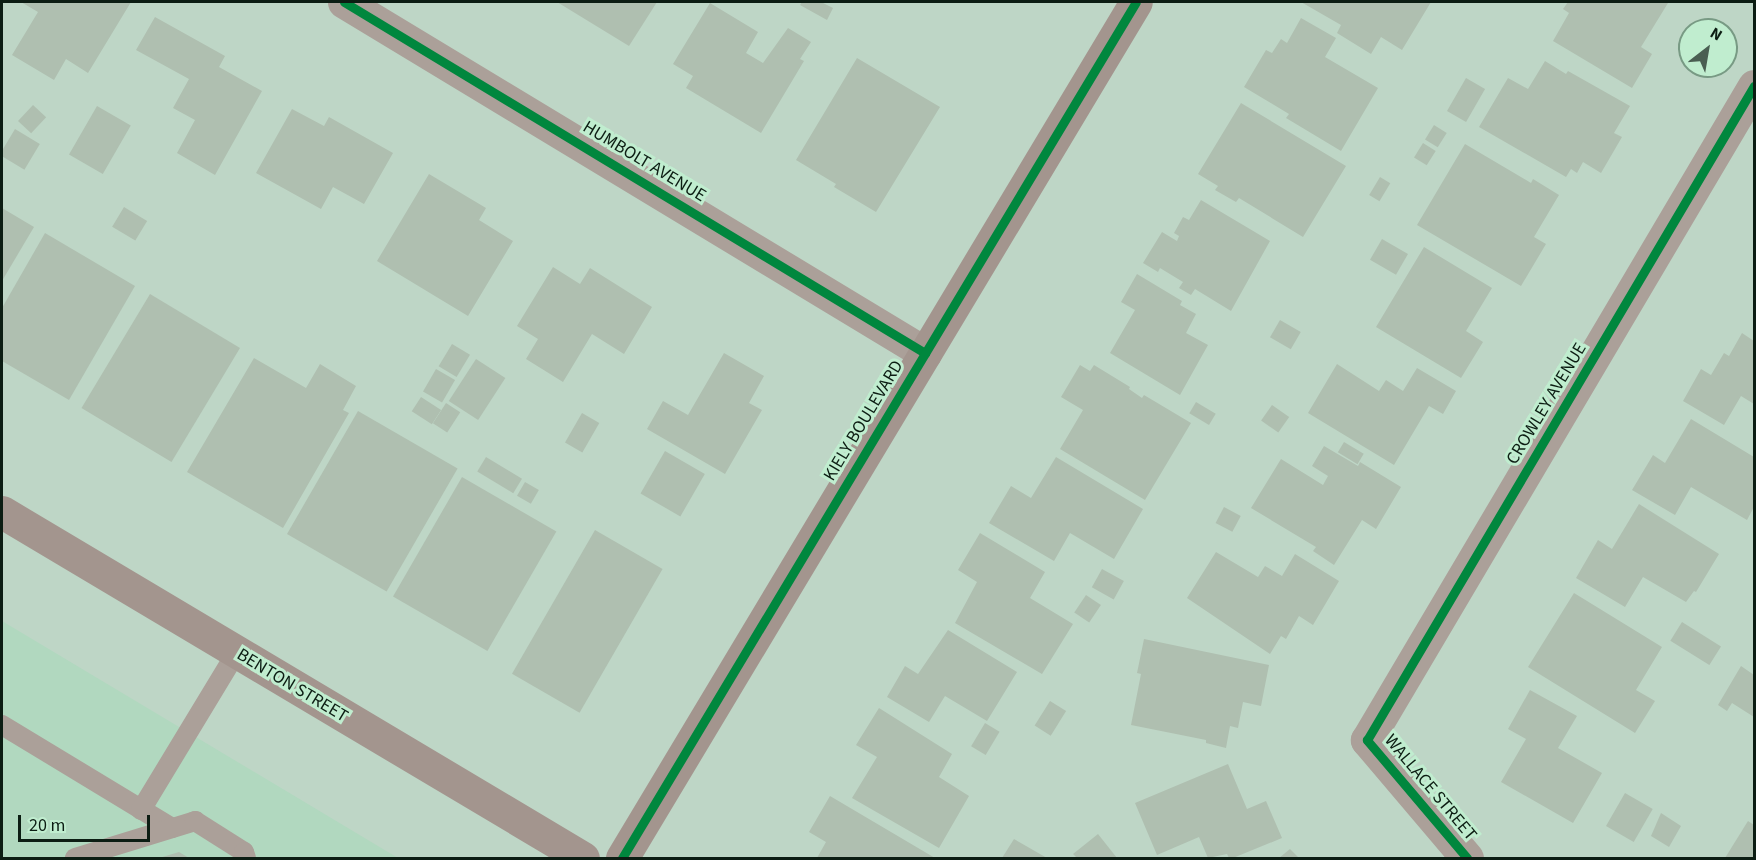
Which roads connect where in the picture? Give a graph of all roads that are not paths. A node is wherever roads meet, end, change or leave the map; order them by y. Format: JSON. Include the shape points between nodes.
{"nodes":[{"id":1,"x":344,"y":2,"type":"edge"},
{"id":2,"x":1136,"y":2,"type":"edge"},
{"id":3,"x":1755,"y":86,"type":"edge"},
{"id":4,"x":925,"y":353,"type":"junction"},
{"id":5,"x":2,"y":512,"type":"edge"},
{"id":6,"x":236,"y":653,"type":"junction"},
{"id":7,"x":2,"y":725,"type":"edge"},
{"id":8,"x":1367,"y":740,"type":"joint"},
{"id":9,"x":141,"y":810,"type":"junction"},
{"id":10,"x":172,"y":828,"type":"junction"},
{"id":11,"x":75,"y":858,"type":"edge"},
{"id":12,"x":246,"y":858,"type":"edge"},
{"id":13,"x":583,"y":858,"type":"edge"},
{"id":14,"x":622,"y":858,"type":"edge"},
{"id":15,"x":1467,"y":858,"type":"edge"}],
"edges":[{"from":1,"to":4,"type":"street","name":"HUMBOLT AVENUE"},
{"from":2,"to":4,"type":"main road","name":"KIELY BOULEVARD"},
{"from":3,"to":8,"type":"street","name":"CROWLEY AVENUE"},
{"from":4,"to":14,"type":"main road","name":"KIELY BOULEVARD"},
{"from":5,"to":6,"type":"main road","name":"BENTON STREET"},
{"from":6,"to":9,"type":"lane"},
{"from":6,"to":13,"type":"main road","name":"BENTON STREET"},
{"from":7,"to":9,"type":"lane"},
{"from":8,"to":15,"type":"street","name":"WALLACE STREET"},
{"from":9,"to":10,"type":"lane"},
{"from":10,"to":11,"type":"lane"},
{"from":10,"to":12,"type":"lane","via":[[195,821],[244,852]]}]}
